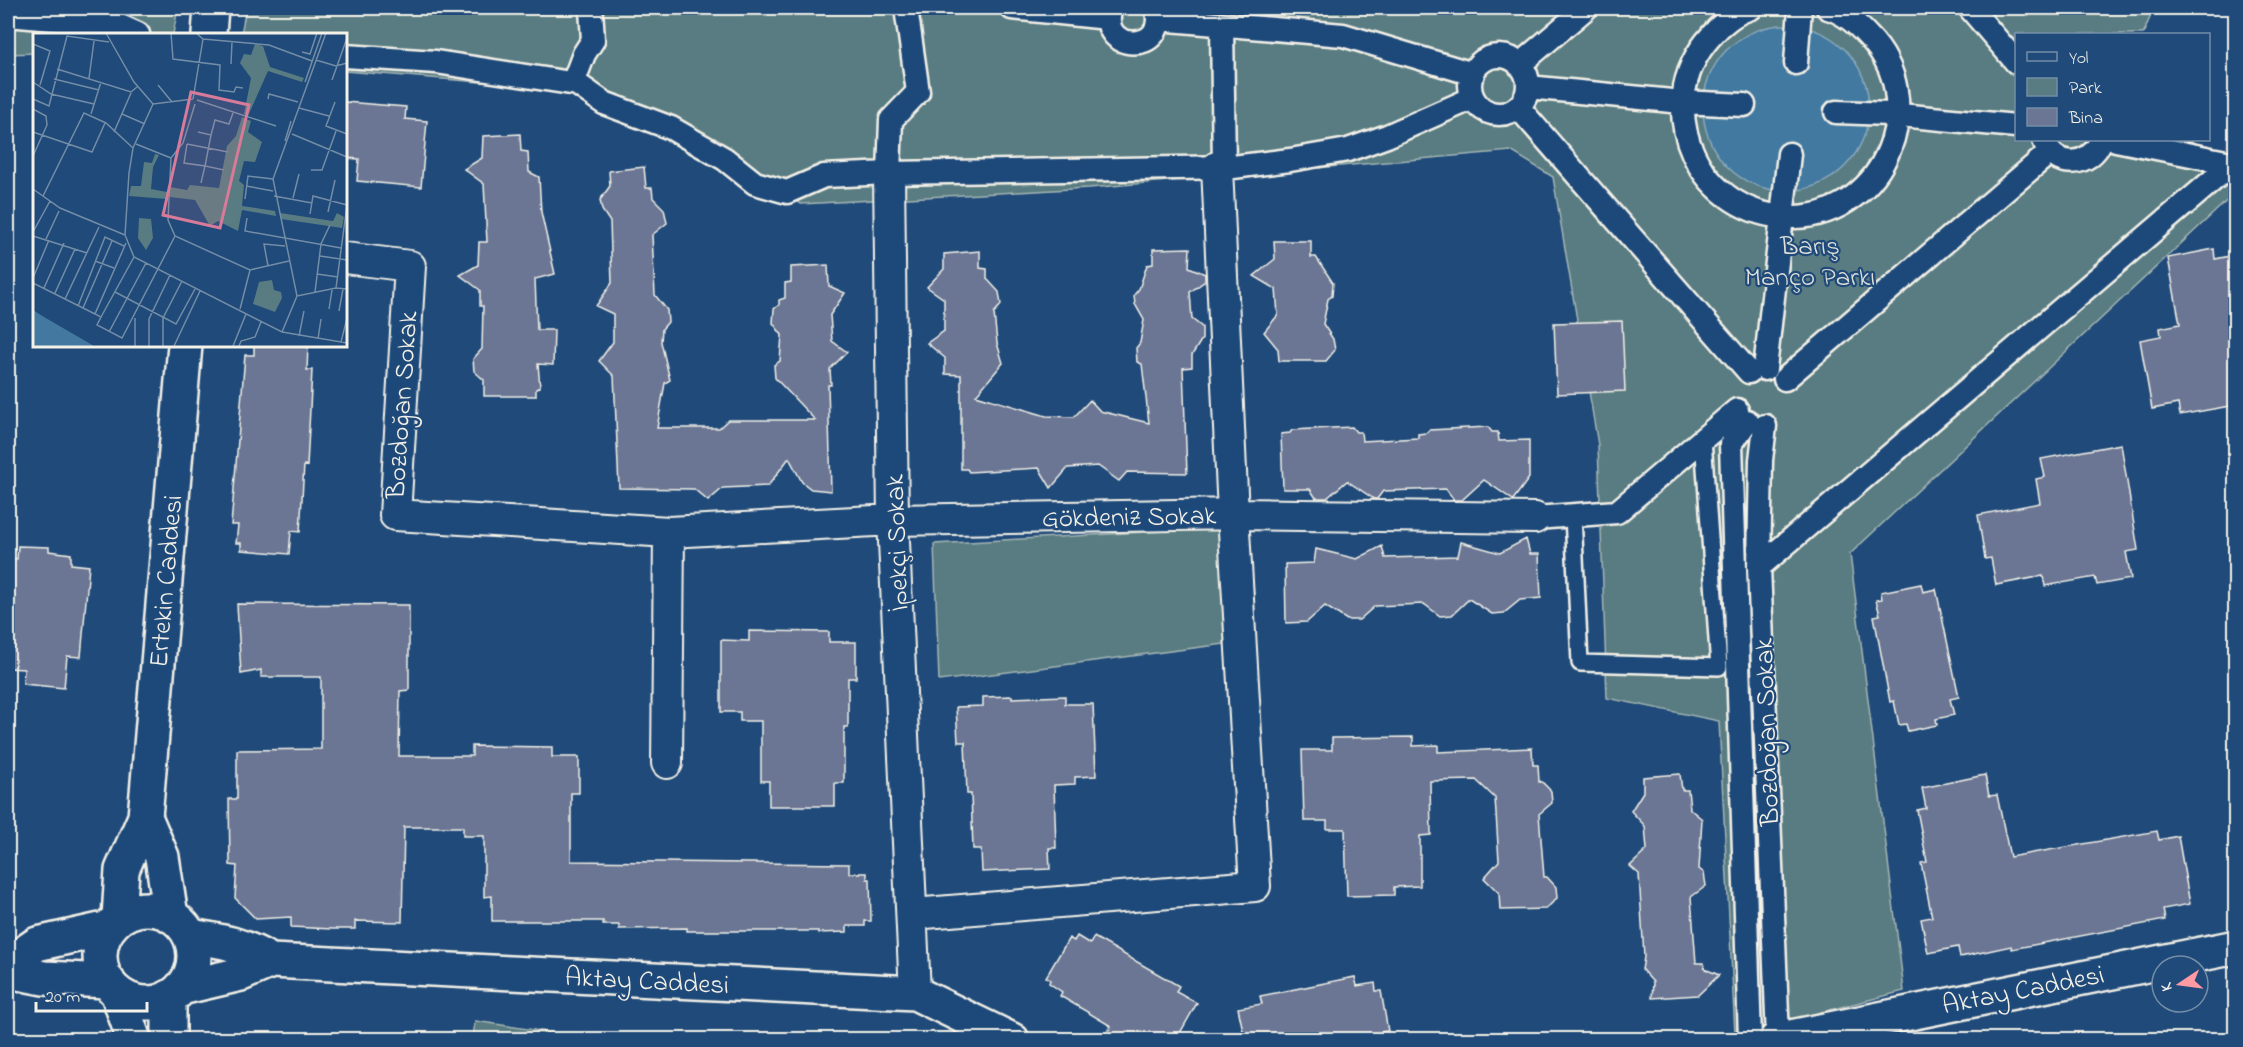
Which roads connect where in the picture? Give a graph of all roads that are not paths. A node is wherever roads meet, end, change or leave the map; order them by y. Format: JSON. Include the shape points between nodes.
{"nodes":[{"id":1,"x":212,"y":8,"type":"edge"},
{"id":2,"x":591,"y":8,"type":"edge"},
{"id":3,"x":906,"y":8,"type":"edge"},
{"id":4,"x":1012,"y":8,"type":"edge"},
{"id":5,"x":1586,"y":8,"type":"edge"},
{"id":6,"x":1751,"y":8,"type":"edge"},
{"id":7,"x":1800,"y":8,"type":"edge"},
{"id":8,"x":1828,"y":8,"type":"edge"},
{"id":9,"x":1970,"y":8,"type":"edge"},
{"id":10,"x":1110,"y":13,"type":"edge"},
{"id":11,"x":1157,"y":13,"type":"edge"},
{"id":12,"x":8,"y":15,"type":"edge"},
{"id":13,"x":1222,"y":25,"type":"junction"},
{"id":14,"x":136,"y":33,"type":"edge"},
{"id":15,"x":209,"y":33,"type":"edge"},
{"id":16,"x":346,"y":56,"type":"edge"},
{"id":17,"x":2015,"y":61,"type":"edge"},
{"id":18,"x":1796,"y":63,"type":"dead end"},
{"id":19,"x":1520,"y":65,"type":"junction"},
{"id":20,"x":1473,"y":74,"type":"junction"},
{"id":21,"x":573,"y":83,"type":"junction"},
{"id":22,"x":1528,"y":87,"type":"junction"},
{"id":23,"x":1473,"y":98,"type":"junction"},
{"id":24,"x":1682,"y":102,"type":"junction"},
{"id":25,"x":1744,"y":105,"type":"dead end"},
{"id":26,"x":1518,"y":107,"type":"junction"},
{"id":27,"x":1836,"y":112,"type":"dead end"},
{"id":28,"x":1898,"y":115,"type":"junction"},
{"id":29,"x":2015,"y":126,"type":"edge"},
{"id":30,"x":2100,"y":141,"type":"edge"},
{"id":31,"x":2121,"y":141,"type":"edge"},
{"id":32,"x":2048,"y":146,"type":"edge"},
{"id":33,"x":1789,"y":154,"type":"dead end"},
{"id":34,"x":2234,"y":163,"type":"edge"},
{"id":35,"x":1221,"y":167,"type":"junction"},
{"id":36,"x":889,"y":172,"type":"junction"},
{"id":37,"x":1782,"y":217,"type":"junction"},
{"id":38,"x":346,"y":258,"type":"edge"},
{"id":39,"x":184,"y":346,"type":"edge"},
{"id":40,"x":1767,"y":373,"type":"junction"},
{"id":41,"x":1750,"y":419,"type":"junction"},
{"id":42,"x":1703,"y":439,"type":"junction"},
{"id":43,"x":1233,"y":514,"type":"junction"},
{"id":44,"x":1573,"y":515,"type":"junction"},
{"id":45,"x":1535,"y":518,"type":"joint"},
{"id":46,"x":894,"y":520,"type":"junction"},
{"id":47,"x":669,"y":532,"type":"junction"},
{"id":48,"x":1759,"y":567,"type":"junction"},
{"id":49,"x":667,"y":763,"type":"dead end"},
{"id":50,"x":145,"y":817,"type":"junction"},
{"id":51,"x":913,"y":914,"type":"junction"},
{"id":52,"x":114,"y":923,"type":"junction"},
{"id":53,"x":181,"y":926,"type":"junction"},
{"id":54,"x":2235,"y":947,"type":"edge"},
{"id":55,"x":271,"y":961,"type":"junction"},
{"id":56,"x":8,"y":964,"type":"edge"},
{"id":57,"x":8,"y":971,"type":"edge"},
{"id":58,"x":112,"y":986,"type":"junction"},
{"id":59,"x":175,"y":993,"type":"junction"},
{"id":60,"x":915,"y":993,"type":"junction"},
{"id":61,"x":1768,"y":1039,"type":"edge"},
{"id":62,"x":134,"y":1040,"type":"edge"},
{"id":63,"x":169,"y":1040,"type":"edge"},
{"id":64,"x":1012,"y":1040,"type":"edge"}],
"edges":[{"from":1,"to":15,"type":"main road"},
{"from":2,"to":21,"type":"street","via":[[593,40]]},
{"from":3,"to":36,"type":"street","via":[[918,92],[891,120]]},
{"from":4,"to":10,"type":"street"},
{"from":5,"to":19,"type":"street"},
{"from":6,"to":24,"type":"street","via":[[1720,26],[1700,48],[1687,75]]},
{"from":7,"to":18,"type":"street"},
{"from":8,"to":28,"type":"street","via":[[1857,24],[1877,45],[1891,70]]},
{"from":9,"to":17,"type":"street"},
{"from":10,"to":11,"type":"street","via":[[1110,27],[1119,39],[1134,44],[1149,38],[1156,29]]},
{"from":11,"to":13,"type":"street"},
{"from":12,"to":14,"type":"street","via":[[118,25]]},
{"from":13,"to":20,"type":"street","via":[[1343,35]]},
{"from":13,"to":35,"type":"street"},
{"from":16,"to":21,"type":"street","via":[[436,62]]},
{"from":19,"to":20,"type":"street","via":[[1509,57],[1490,57]]},
{"from":19,"to":22,"type":"street"},
{"from":20,"to":23,"type":"street"},
{"from":21,"to":36,"type":"street","via":[[604,103],[671,128],[725,159],[755,183],[787,192],[824,176]]},
{"from":22,"to":24,"type":"street"},
{"from":22,"to":26,"type":"street"},
{"from":23,"to":26,"type":"street","via":[[1486,111],[1496,114]]},
{"from":23,"to":35,"type":"street","via":[[1348,150]]},
{"from":24,"to":25,"type":"street"},
{"from":24,"to":37,"type":"street","via":[[1685,135],[1697,164],[1741,205]]},
{"from":26,"to":40,"type":"street"},
{"from":27,"to":28,"type":"street"},
{"from":28,"to":29,"type":"street"},
{"from":28,"to":37,"type":"street","via":[[1888,154],[1873,178],[1851,198],[1826,211]]},
{"from":30,"to":32,"type":"street","via":[[2094,153],[2076,162],[2058,158]]},
{"from":31,"to":34,"type":"street"},
{"from":32,"to":40,"type":"street"},
{"from":33,"to":37,"type":"street"},
{"from":34,"to":48,"type":"street"},
{"from":35,"to":36,"type":"street"},
{"from":35,"to":43,"type":"street","name":"Gökdeniz Sokak"},
{"from":36,"to":46,"type":"street","name":"İpekçi Sokak"},
{"from":37,"to":40,"type":"street"},
{"from":38,"to":47,"type":"street","name":"Bozdoğan Sokak","via":[[410,266],[395,515]]},
{"from":39,"to":50,"type":"main road","name":"Ertekin Caddesi"},
{"from":41,"to":42,"type":"street"},
{"from":41,"to":48,"type":"street","name":"Bozdoğan Sokak","via":[[1761,460]]},
{"from":41,"to":61,"type":"street","via":[[1731,444]]},
{"from":42,"to":44,"type":"street","via":[[1617,512]]},
{"from":42,"to":44,"type":"lane","via":[[1719,667],[1580,663]]},
{"from":43,"to":45,"type":"street"},
{"from":43,"to":46,"type":"street","name":"Gökdeniz Sokak"},
{"from":43,"to":51,"type":"street","via":[[1255,886]]},
{"from":44,"to":45,"type":"street"},
{"from":46,"to":47,"type":"street","name":"Gökdeniz Sokak"},
{"from":46,"to":51,"type":"street","name":"İpekçi Sokak"},
{"from":47,"to":49,"type":"street"},
{"from":48,"to":61,"type":"street","name":"Bozdoğan Sokak"},
{"from":50,"to":52,"type":"main road","name":"Ertekin Caddesi","via":[[122,870]]},
{"from":50,"to":53,"type":"main road","name":"Ertekin Caddesi","via":[[162,857]]},
{"from":51,"to":60,"type":"street","name":"İpekçi Sokak"},
{"from":52,"to":53,"type":"main road","via":[[131,912],[145,909],[159,910]]},
{"from":52,"to":56,"type":"main road","via":[[37,944]]},
{"from":52,"to":58,"type":"main road","via":[[102,941],[100,955],[102,969]]},
{"from":53,"to":55,"type":"main road","name":"Aktay Caddesi"},
{"from":53,"to":59,"type":"main road","via":[[193,950],[193,964],[189,977]]},
{"from":54,"to":61,"type":"main road","name":"Aktay Caddesi"},
{"from":55,"to":59,"type":"main road","name":"Aktay Caddesi"},
{"from":55,"to":60,"type":"main road","name":"Aktay Caddesi"},
{"from":57,"to":58,"type":"main road"},
{"from":58,"to":59,"type":"main road","via":[[129,999],[143,1003]]},
{"from":58,"to":62,"type":"main road"},
{"from":59,"to":63,"type":"main road"},
{"from":60,"to":64,"type":"main road","name":"Aktay Caddesi"}]}
